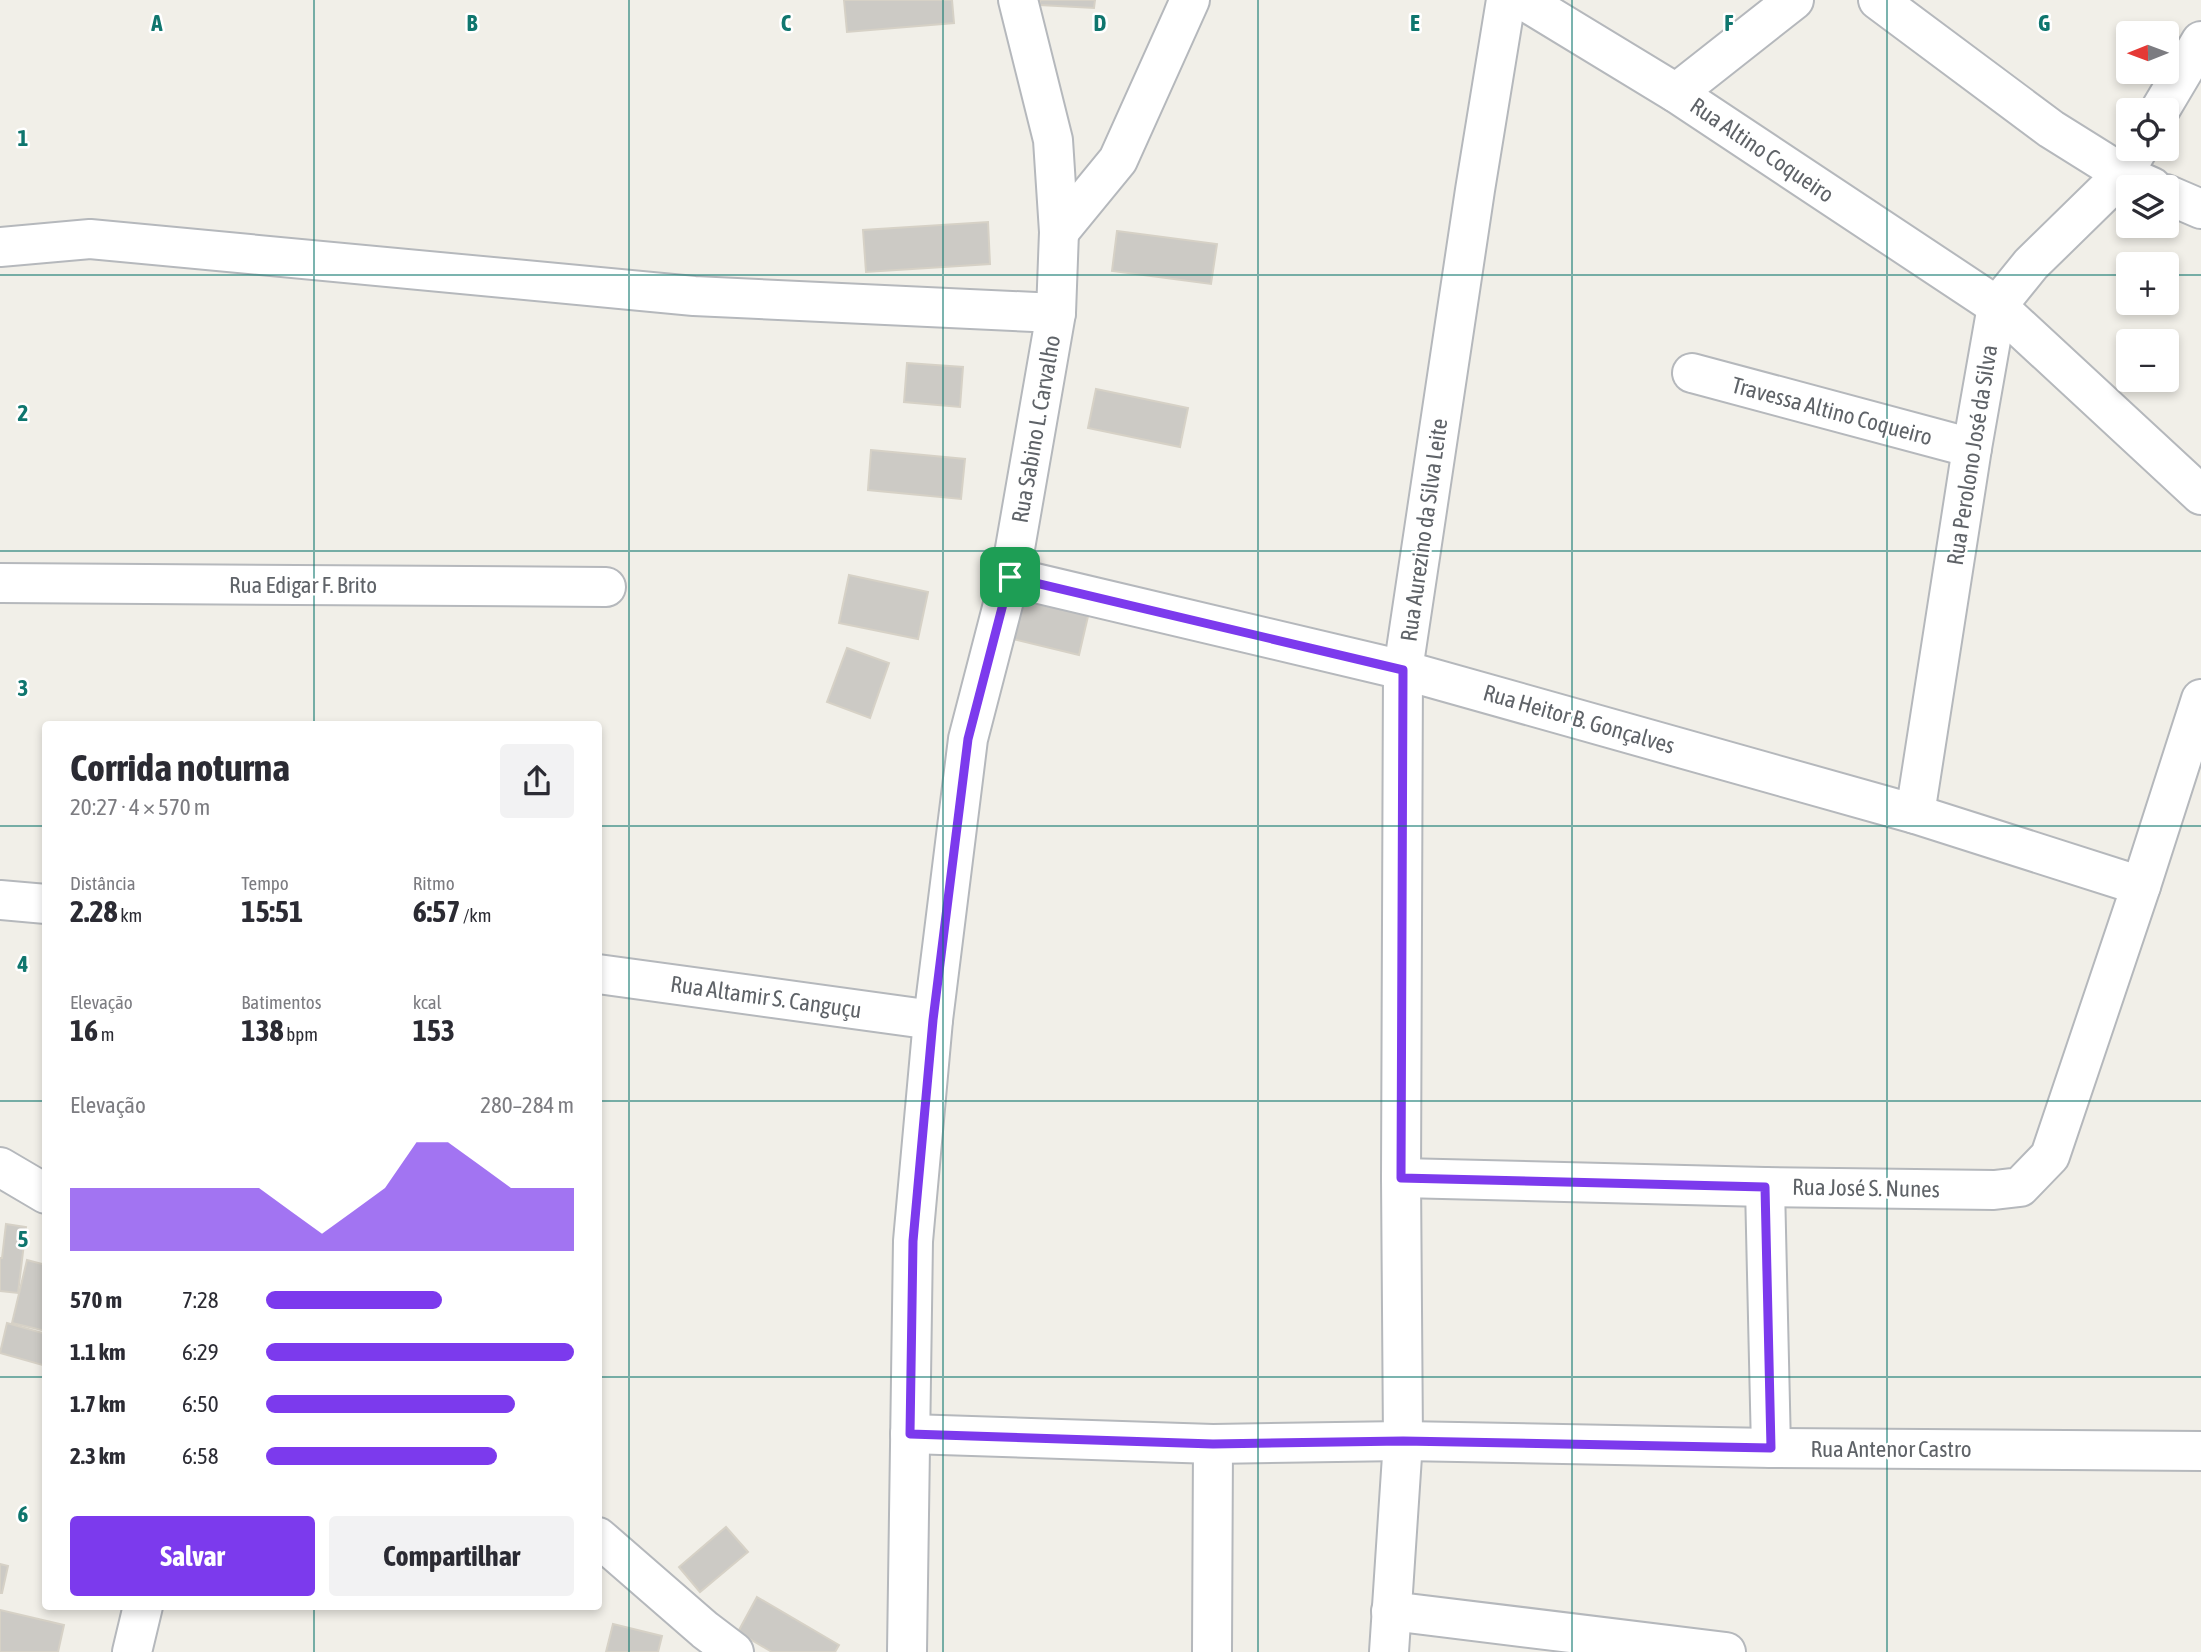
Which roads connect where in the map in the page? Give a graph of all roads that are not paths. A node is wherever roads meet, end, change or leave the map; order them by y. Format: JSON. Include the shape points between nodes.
{"nodes":[{"id":1,"x":1018,"y":0,"type":"edge"},
{"id":2,"x":1190,"y":0,"type":"edge"},
{"id":3,"x":1506,"y":0,"type":"edge"},
{"id":4,"x":1523,"y":0,"type":"edge"},
{"id":5,"x":1794,"y":0,"type":"edge"},
{"id":6,"x":1878,"y":0,"type":"edge"},
{"id":7,"x":2201,"y":41,"type":"edge"},
{"id":8,"x":1676,"y":93,"type":"junction"},
{"id":9,"x":2167,"y":98,"type":"edge"},
{"id":10,"x":2138,"y":170,"type":"edge"},
{"id":11,"x":2179,"y":200,"type":"edge"},
{"id":12,"x":2201,"y":209,"type":"edge"},
{"id":13,"x":1059,"y":232,"type":"junction"},
{"id":14,"x":0,"y":247,"type":"edge"},
{"id":15,"x":1997,"y":306,"type":"junction"},
{"id":16,"x":1056,"y":313,"type":"junction"},
{"id":17,"x":1692,"y":373,"type":"dead end"},
{"id":18,"x":1972,"y":448,"type":"junction"},
{"id":19,"x":2201,"y":495,"type":"edge"},
{"id":20,"x":1010,"y":577,"type":"junction"},
{"id":21,"x":0,"y":583,"type":"edge"},
{"id":22,"x":606,"y":587,"type":"dead end"},
{"id":23,"x":1403,"y":670,"type":"junction"},
{"id":24,"x":2201,"y":699,"type":"edge"},
{"id":25,"x":1915,"y":814,"type":"junction"},
{"id":26,"x":2141,"y":886,"type":"junction"},
{"id":27,"x":0,"y":900,"type":"edge"},
{"id":28,"x":42,"y":904,"type":"edge"},
{"id":29,"x":602,"y":975,"type":"edge"},
{"id":30,"x":933,"y":1020,"type":"junction"},
{"id":31,"x":1401,"y":1178,"type":"junction"},
{"id":32,"x":1765,"y":1187,"type":"junction"},
{"id":33,"x":910,"y":1434,"type":"junction"},
{"id":34,"x":1403,"y":1441,"type":"junction"},
{"id":35,"x":1213,"y":1444,"type":"junction"},
{"id":36,"x":1771,"y":1448,"type":"junction"},
{"id":37,"x":2201,"y":1451,"type":"edge"},
{"id":38,"x":602,"y":1541,"type":"edge"},
{"id":39,"x":142,"y":1610,"type":"edge"},
{"id":40,"x":1391,"y":1611,"type":"junction"},
{"id":41,"x":713,"y":1645,"type":"edge"},
{"id":42,"x":132,"y":1652,"type":"edge"},
{"id":43,"x":907,"y":1652,"type":"edge"},
{"id":44,"x":1212,"y":1652,"type":"edge"},
{"id":45,"x":1389,"y":1652,"type":"edge"},
{"id":46,"x":1726,"y":1652,"type":"edge"}],
"edges":[{"from":1,"to":13,"type":"street","name":"Rua Sabino L. Carvalho","via":[[1053,140]]},
{"from":2,"to":13,"type":"street","via":[[1118,160]]},
{"from":3,"to":23,"type":"street","name":"Rua Aurezino da Silva Leite"},
{"from":4,"to":8,"type":"street","name":"Rua Altino Coqueiro"},
{"from":5,"to":8,"type":"street"},
{"from":6,"to":10,"type":"street","via":[[2051,129]]},
{"from":7,"to":9,"type":"street"},
{"from":8,"to":15,"type":"street","name":"Rua Altino Coqueiro"},
{"from":10,"to":15,"type":"street","name":"Rua Perolono José da Silva","via":[[2031,264]]},
{"from":11,"to":12,"type":"street"},
{"from":13,"to":16,"type":"street","name":"Rua Sabino L. Carvalho"},
{"from":14,"to":16,"type":"street","via":[[90,239],[694,296]]},
{"from":15,"to":18,"type":"street","name":"Rua Perolono José da Silva"},
{"from":15,"to":19,"type":"street","name":"Rua Altino Coqueiro"},
{"from":16,"to":20,"type":"street","name":"Rua Sabino L. Carvalho"},
{"from":17,"to":18,"type":"street","name":"Travessa Altino Coqueiro"},
{"from":18,"to":25,"type":"street","name":"Rua Perolono José da Silva"},
{"from":20,"to":23,"type":"street","name":"Rua Heitor B. Gonçalves"},
{"from":20,"to":30,"type":"street","name":"Rua Sabino L. Carvalho","via":[[968,739]]},
{"from":21,"to":22,"type":"street","name":"Rua Edigar F. Brito"},
{"from":23,"to":25,"type":"street","name":"Rua Heitor B. Gonçalves"},
{"from":23,"to":31,"type":"street","name":"Rua Aurezino da Silva Leite"},
{"from":24,"to":26,"type":"street","name":"Rua José S. Nunes"},
{"from":25,"to":26,"type":"street","name":"Rua Heitor B. Gonçalves"},
{"from":26,"to":32,"type":"street","name":"Rua José S. Nunes","via":[[2050,1156],[2020,1187]]},
{"from":27,"to":28,"type":"street"},
{"from":29,"to":30,"type":"street","name":"Rua Altamir S. Canguçu"},
{"from":30,"to":33,"type":"street","name":"Rua Sabino L. Carvalho","via":[[913,1241]]},
{"from":31,"to":32,"type":"street","name":"Rua José S. Nunes"},
{"from":31,"to":34,"type":"street","name":"Rua Aurezino da Silva Leite"},
{"from":32,"to":36,"type":"street"},
{"from":33,"to":35,"type":"street","name":"Rua Antenor Castro"},
{"from":33,"to":43,"type":"street","name":"Rua Sabino L. Carvalho"},
{"from":34,"to":35,"type":"street","name":"Rua Antenor Castro"},
{"from":34,"to":36,"type":"street","name":"Rua Antenor Castro"},
{"from":34,"to":40,"type":"street","name":"Rua Aurezino da Silva Leite"},
{"from":35,"to":44,"type":"street"},
{"from":36,"to":37,"type":"street","name":"Rua Antenor Castro"},
{"from":38,"to":41,"type":"street"},
{"from":39,"to":42,"type":"street"},
{"from":40,"to":45,"type":"street","name":"Rua Aurezino da Silva Leite"},
{"from":40,"to":46,"type":"street"}]}
